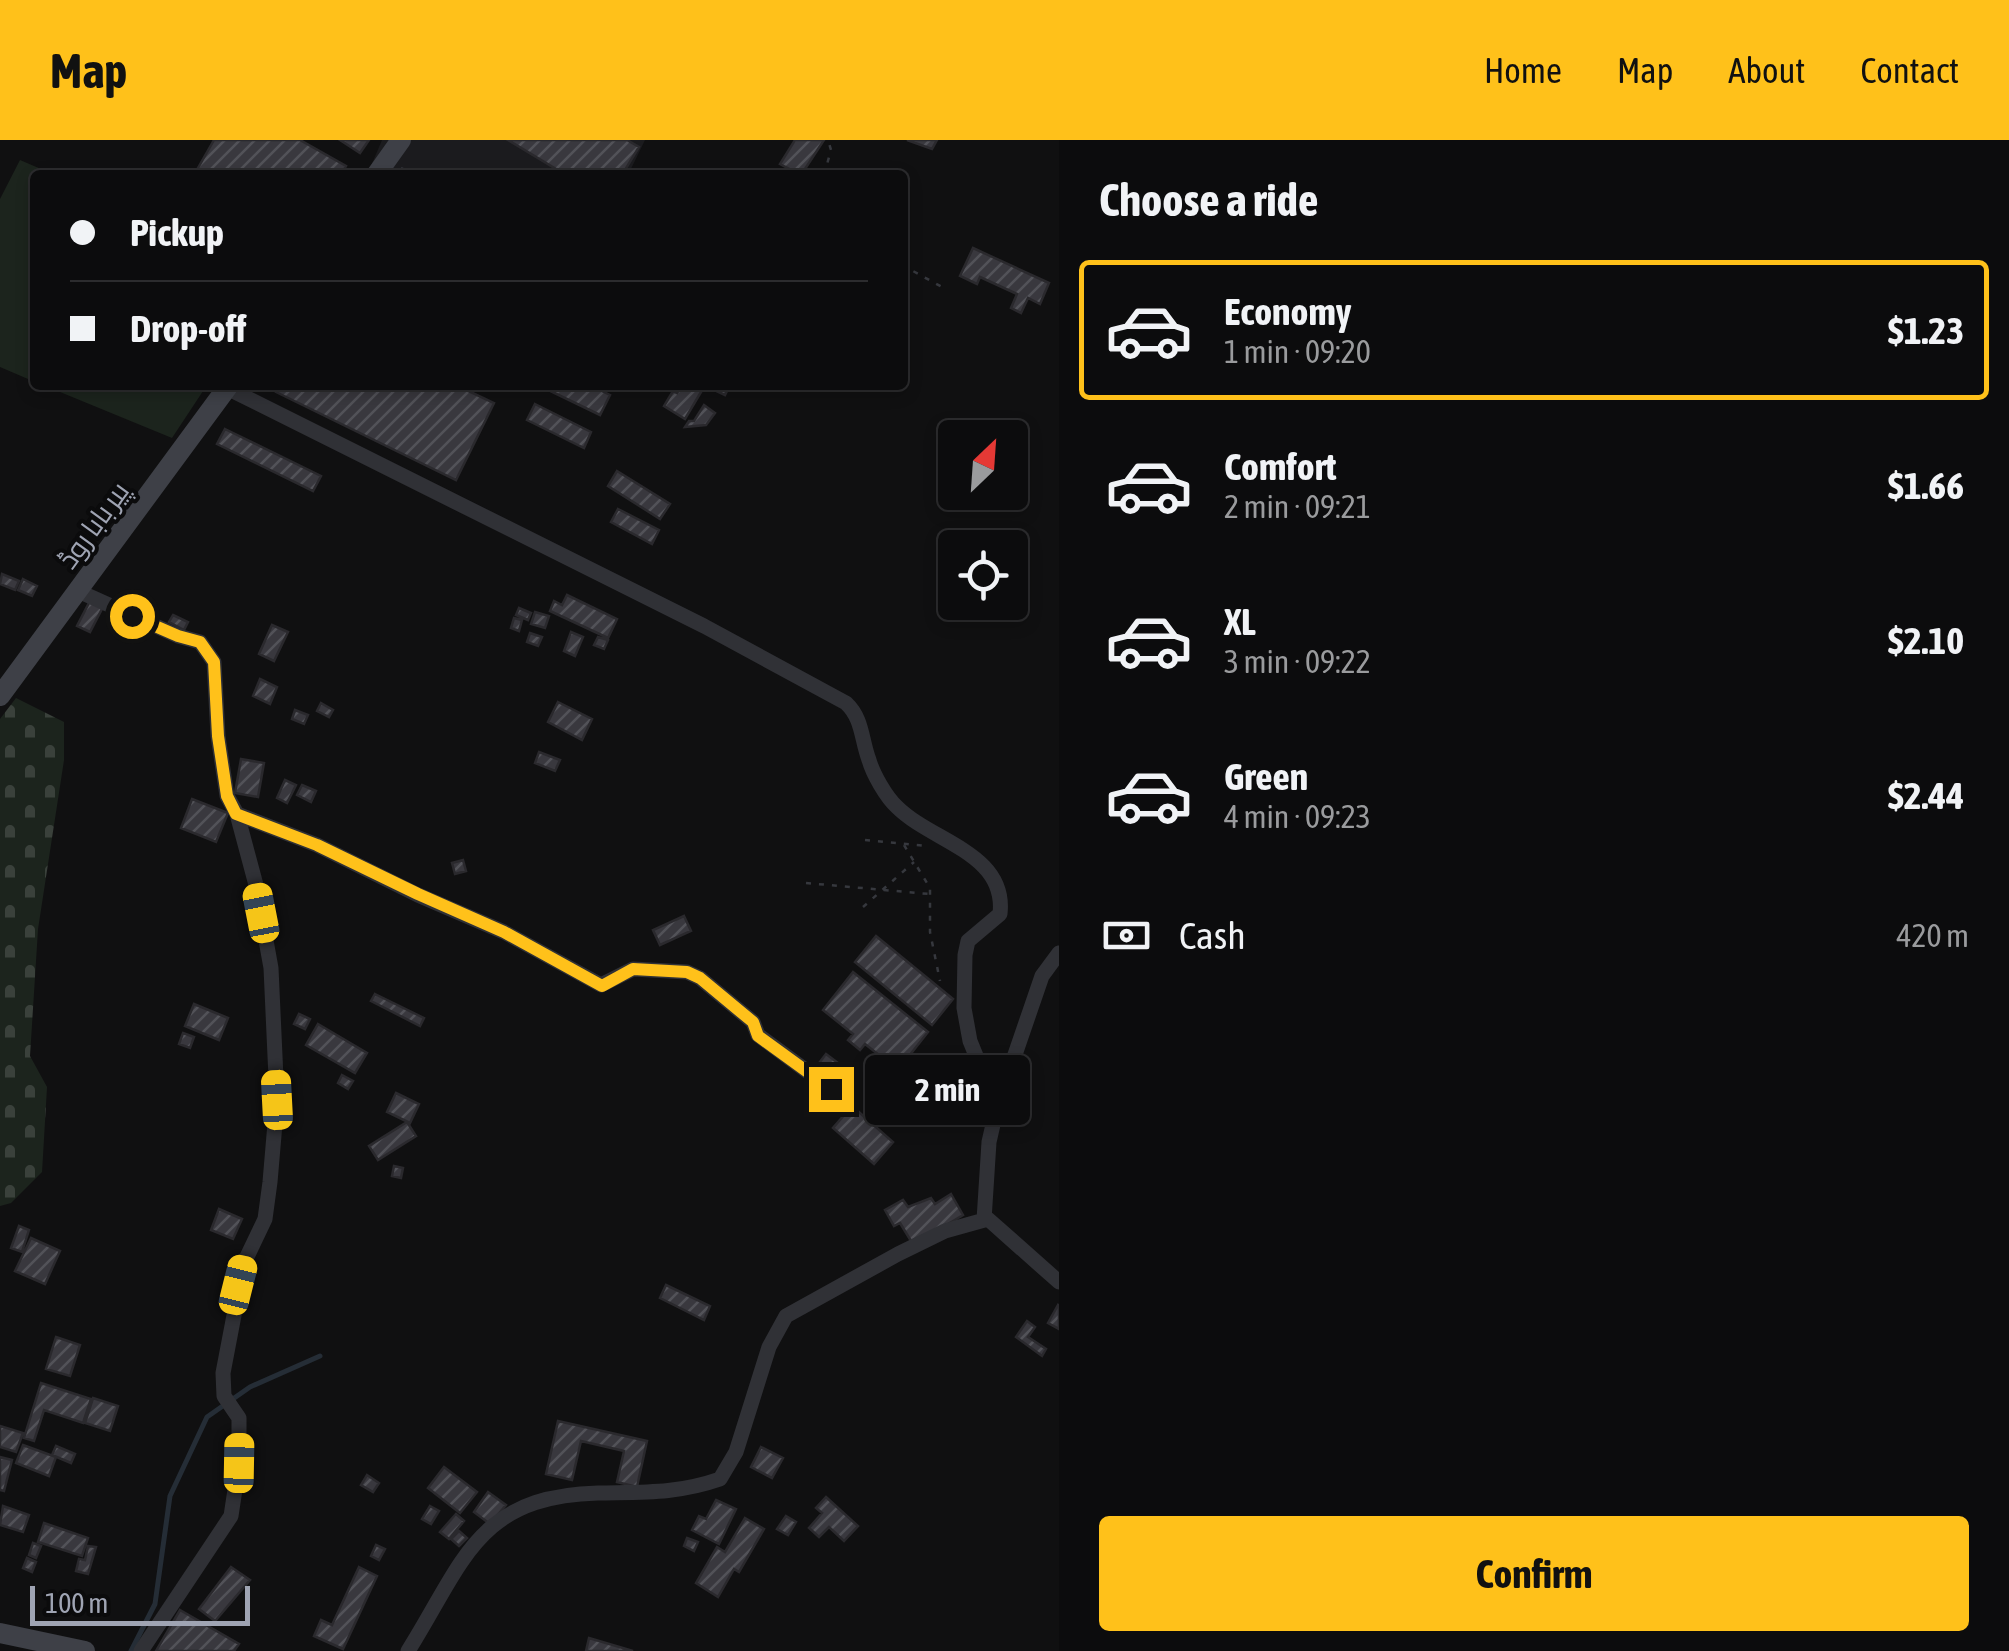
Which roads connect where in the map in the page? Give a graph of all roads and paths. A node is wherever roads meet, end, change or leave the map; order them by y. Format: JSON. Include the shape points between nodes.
{"nodes":[{"id":1,"x":401,"y":140,"type":"edge"},
{"id":2,"x":828,"y":140,"type":"edge"},
{"id":3,"x":380,"y":170,"type":"edge"},
{"id":4,"x":825,"y":170,"type":"edge"},
{"id":5,"x":908,"y":268,"type":"edge"},
{"id":6,"x":942,"y":287,"type":"dead end"},
{"id":7,"x":225,"y":390,"type":"edge"},
{"id":8,"x":236,"y":390,"type":"edge"},
{"id":9,"x":78,"y":591,"type":"junction"},
{"id":10,"x":4,"y":683,"type":"edge"},
{"id":11,"x":236,"y":814,"type":"junction"},
{"id":12,"x":944,"y":838,"type":"junction"},
{"id":13,"x":866,"y":840,"type":"dead end"},
{"id":14,"x":904,"y":844,"type":"junction"},
{"id":15,"x":914,"y":862,"type":"junction"},
{"id":16,"x":806,"y":884,"type":"dead end"},
{"id":17,"x":882,"y":890,"type":"junction"},
{"id":18,"x":930,"y":894,"type":"junction"},
{"id":19,"x":863,"y":907,"type":"dead end"},
{"id":20,"x":1059,"y":953,"type":"edge"},
{"id":21,"x":940,"y":982,"type":"dead end"},
{"id":22,"x":831,"y":1089,"type":"dead end"},
{"id":23,"x":997,"y":1108,"type":"junction"},
{"id":24,"x":984,"y":1220,"type":"junction"},
{"id":25,"x":1059,"y":1282,"type":"edge"},
{"id":26,"x":0,"y":1634,"type":"edge"},
{"id":27,"x":86,"y":1651,"type":"edge"},
{"id":28,"x":142,"y":1651,"type":"edge"},
{"id":29,"x":408,"y":1651,"type":"edge"}],
"edges":[{"from":1,"to":3,"type":"main road"},
{"from":2,"to":4,"type":"path"},
{"from":5,"to":6,"type":"path"},
{"from":7,"to":9,"type":"main road","name":"پیر بابا روڈ"},
{"from":8,"to":12,"type":"street","via":[[846,703],[857,713],[869,764],[896,807]]},
{"from":9,"to":10,"type":"main road","name":"پیر بابا روڈ"},
{"from":9,"to":11,"type":"street","via":[[200,642],[214,662],[218,736]]},
{"from":11,"to":22,"type":"street","via":[[504,932],[602,986],[633,969],[700,978],[753,1022],[758,1036]]},
{"from":11,"to":28,"type":"street","via":[[271,968],[277,1100],[265,1219],[244,1262],[224,1373],[224,1396],[239,1418],[239,1463],[231,1516]]},
{"from":12,"to":14,"type":"path","via":[[926,848]]},
{"from":12,"to":23,"type":"street","via":[[981,863],[1002,899],[1000,914],[968,941],[964,955],[970,1041]]},
{"from":13,"to":14,"type":"path"},
{"from":14,"to":15,"type":"path"},
{"from":15,"to":17,"type":"path"},
{"from":15,"to":18,"type":"path"},
{"from":16,"to":17,"type":"path"},
{"from":17,"to":18,"type":"path"},
{"from":17,"to":19,"type":"path"},
{"from":18,"to":21,"type":"path"},
{"from":20,"to":23,"type":"street","via":[[1042,976]]},
{"from":23,"to":24,"type":"street"},
{"from":24,"to":25,"type":"street"},
{"from":24,"to":29,"type":"street","via":[[945,1231],[786,1316],[768,1347],[736,1452],[720,1479],[686,1491],[569,1494],[511,1512],[473,1542]]},
{"from":26,"to":27,"type":"main road"}]}
